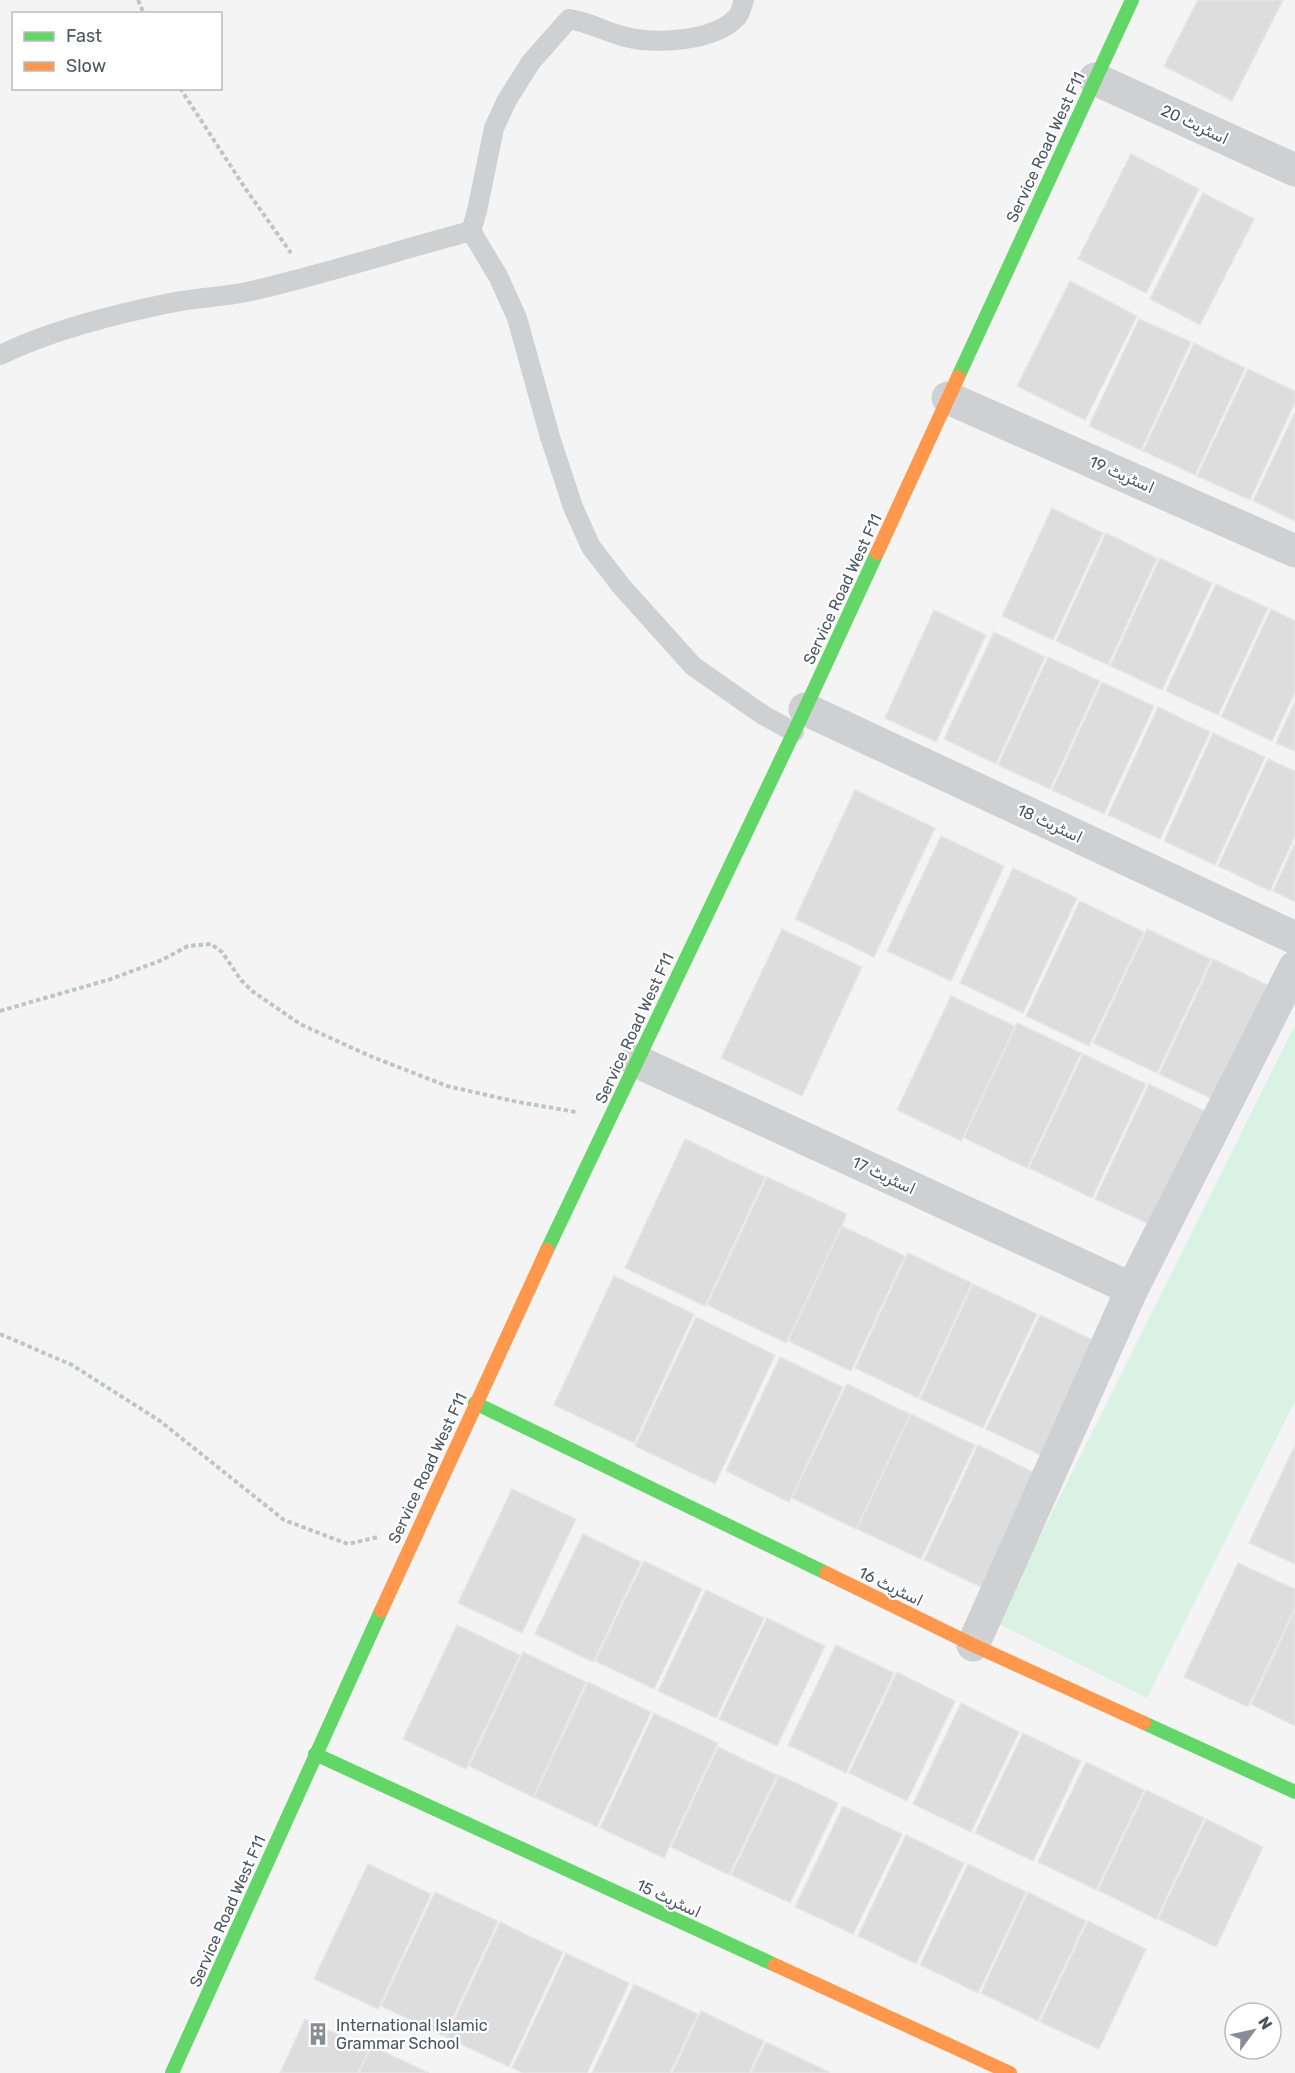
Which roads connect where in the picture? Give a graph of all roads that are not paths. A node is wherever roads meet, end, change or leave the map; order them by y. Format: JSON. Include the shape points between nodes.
{"nodes":[{"id":1,"x":744,"y":0,"type":"edge"},
{"id":2,"x":1132,"y":0,"type":"edge"},
{"id":3,"x":1095,"y":79,"type":"junction"},
{"id":4,"x":1295,"y":170,"type":"edge"},
{"id":5,"x":471,"y":231,"type":"junction"},
{"id":6,"x":0,"y":356,"type":"edge"},
{"id":7,"x":948,"y":398,"type":"junction"},
{"id":8,"x":1295,"y":551,"type":"edge"},
{"id":9,"x":799,"y":721,"type":"junction"},
{"id":10,"x":1295,"y":938,"type":"edge"},
{"id":11,"x":1295,"y":967,"type":"edge"},
{"id":12,"x":636,"y":1061,"type":"junction"},
{"id":13,"x":1132,"y":1289,"type":"junction"},
{"id":14,"x":475,"y":1403,"type":"junction"},
{"id":15,"x":973,"y":1645,"type":"junction"},
{"id":16,"x":315,"y":1754,"type":"junction"},
{"id":17,"x":1295,"y":1792,"type":"edge"},
{"id":18,"x":172,"y":2073,"type":"edge"},
{"id":19,"x":1010,"y":2073,"type":"edge"}],
"edges":[{"from":1,"to":5,"type":"lane","via":[[738,16],[711,34],[665,42],[624,37],[569,19],[531,62],[494,128]]},
{"from":2,"to":3,"type":"main road","name":"Service Road West F11"},
{"from":3,"to":4,"type":"street","name":"اسٹریٹ 20"},
{"from":3,"to":7,"type":"main road","name":"Service Road West F11"},
{"from":5,"to":6,"type":"lane","via":[[308,278],[104,318],[24,344]]},
{"from":5,"to":9,"type":"lane","via":[[517,318],[550,437],[591,547],[693,666],[763,715]]},
{"from":7,"to":8,"type":"street","name":"اسٹریٹ 19"},
{"from":7,"to":9,"type":"main road","name":"Service Road West F11"},
{"from":9,"to":10,"type":"street","name":"اسٹریٹ 18"},
{"from":9,"to":12,"type":"main road","name":"Service Road West F11"},
{"from":11,"to":13,"type":"street"},
{"from":12,"to":13,"type":"street","name":"اسٹریٹ 17"},
{"from":12,"to":14,"type":"main road","name":"Service Road West F11"},
{"from":13,"to":15,"type":"street"},
{"from":14,"to":15,"type":"main road","name":"اسٹریٹ 16"},
{"from":14,"to":16,"type":"main road","name":"Service Road West F11"},
{"from":15,"to":17,"type":"main road","name":"اسٹریٹ 16"},
{"from":16,"to":18,"type":"main road","name":"Service Road West F11"},
{"from":16,"to":19,"type":"main road","name":"اسٹریٹ 15"}]}
